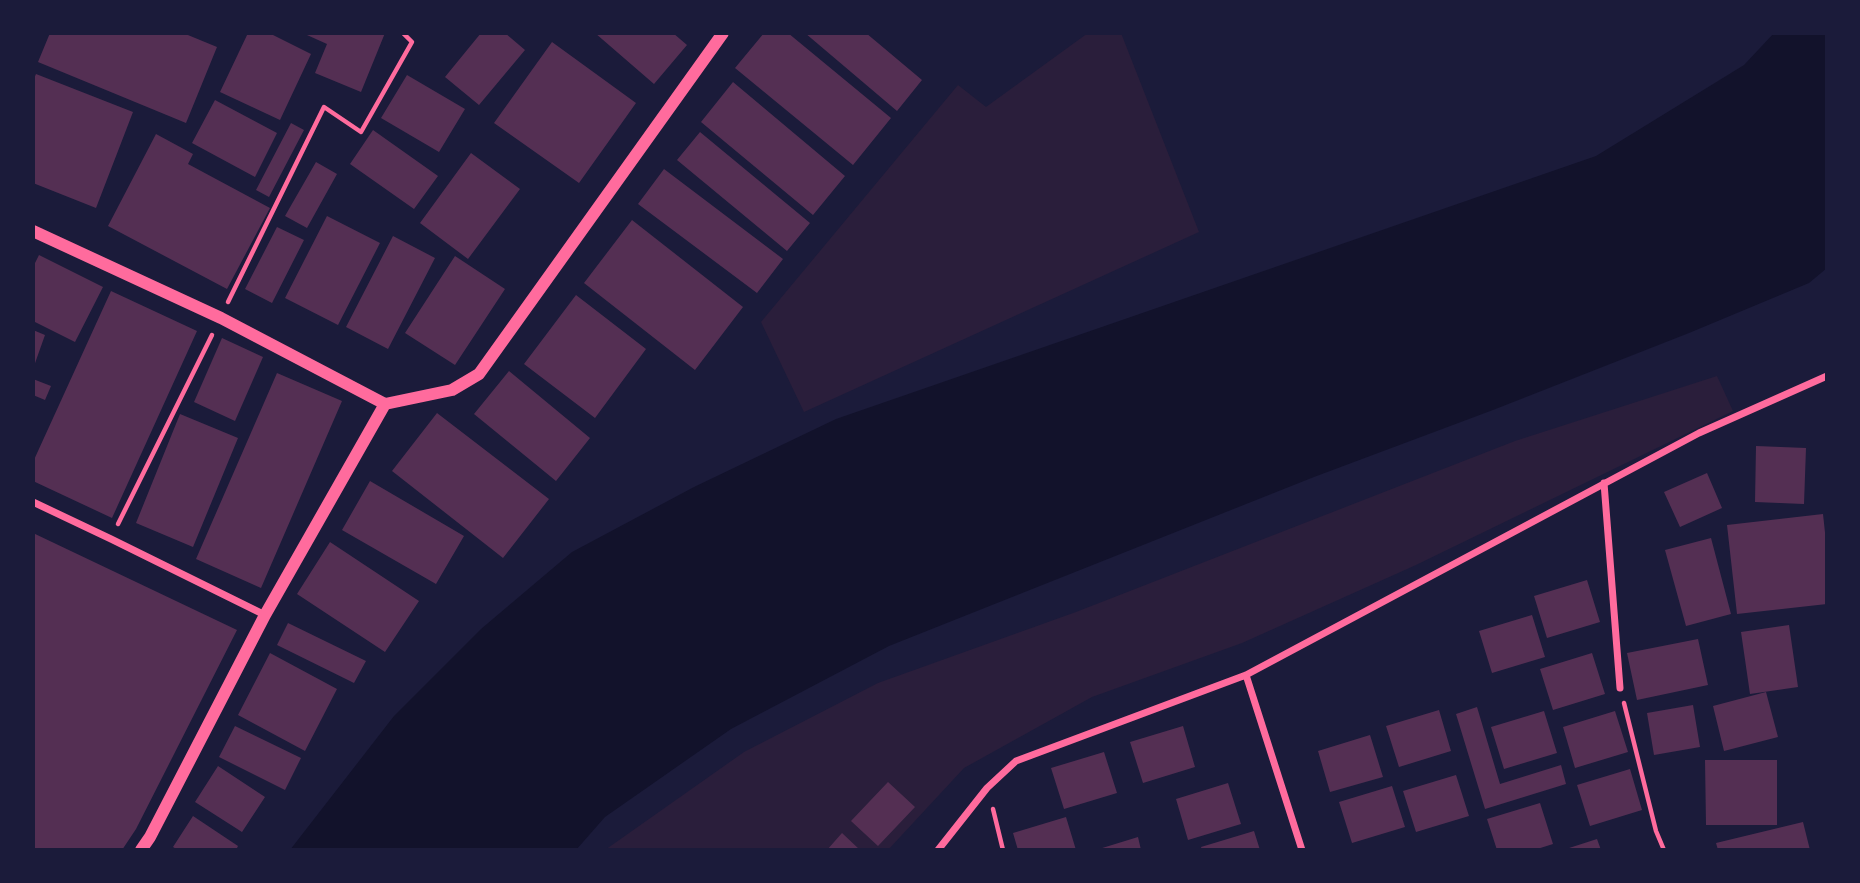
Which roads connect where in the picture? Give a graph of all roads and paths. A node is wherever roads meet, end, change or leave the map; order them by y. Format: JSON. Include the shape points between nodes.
{"nodes":[{"id":1,"x":403,"y":33,"type":"edge"},
{"id":2,"x":723,"y":33,"type":"edge"},
{"id":3,"x":33,"y":232,"type":"edge"},
{"id":4,"x":221,"y":317,"type":"junction"},
{"id":5,"x":1827,"y":376,"type":"edge"},
{"id":6,"x":385,"y":404,"type":"junction"},
{"id":7,"x":1604,"y":483,"type":"junction"},
{"id":8,"x":33,"y":502,"type":"edge"},
{"id":9,"x":111,"y":539,"type":"junction"},
{"id":10,"x":265,"y":615,"type":"junction"},
{"id":11,"x":1246,"y":675,"type":"junction"},
{"id":12,"x":1620,"y":688,"type":"joint"},
{"id":13,"x":987,"y":788,"type":"junction"},
{"id":14,"x":141,"y":850,"type":"edge"},
{"id":15,"x":938,"y":850,"type":"edge"},
{"id":16,"x":1003,"y":850,"type":"edge"},
{"id":17,"x":1303,"y":850,"type":"edge"},
{"id":18,"x":1664,"y":850,"type":"edge"}],
"edges":[{"from":1,"to":4,"type":"path","via":[[412,42],[361,132],[324,107]]},
{"from":2,"to":6,"type":"street","via":[[479,374],[452,390]]},
{"from":3,"to":4,"type":"street"},
{"from":4,"to":6,"type":"street"},
{"from":4,"to":9,"type":"path"},
{"from":5,"to":7,"type":"street","via":[[1699,433]]},
{"from":6,"to":10,"type":"street"},
{"from":7,"to":11,"type":"street"},
{"from":7,"to":12,"type":"street"},
{"from":8,"to":9,"type":"street"},
{"from":9,"to":10,"type":"street"},
{"from":10,"to":14,"type":"street"},
{"from":11,"to":13,"type":"street","via":[[1016,761]]},
{"from":11,"to":17,"type":"street"},
{"from":12,"to":18,"type":"path"},
{"from":13,"to":15,"type":"street"},
{"from":13,"to":16,"type":"path"}]}
